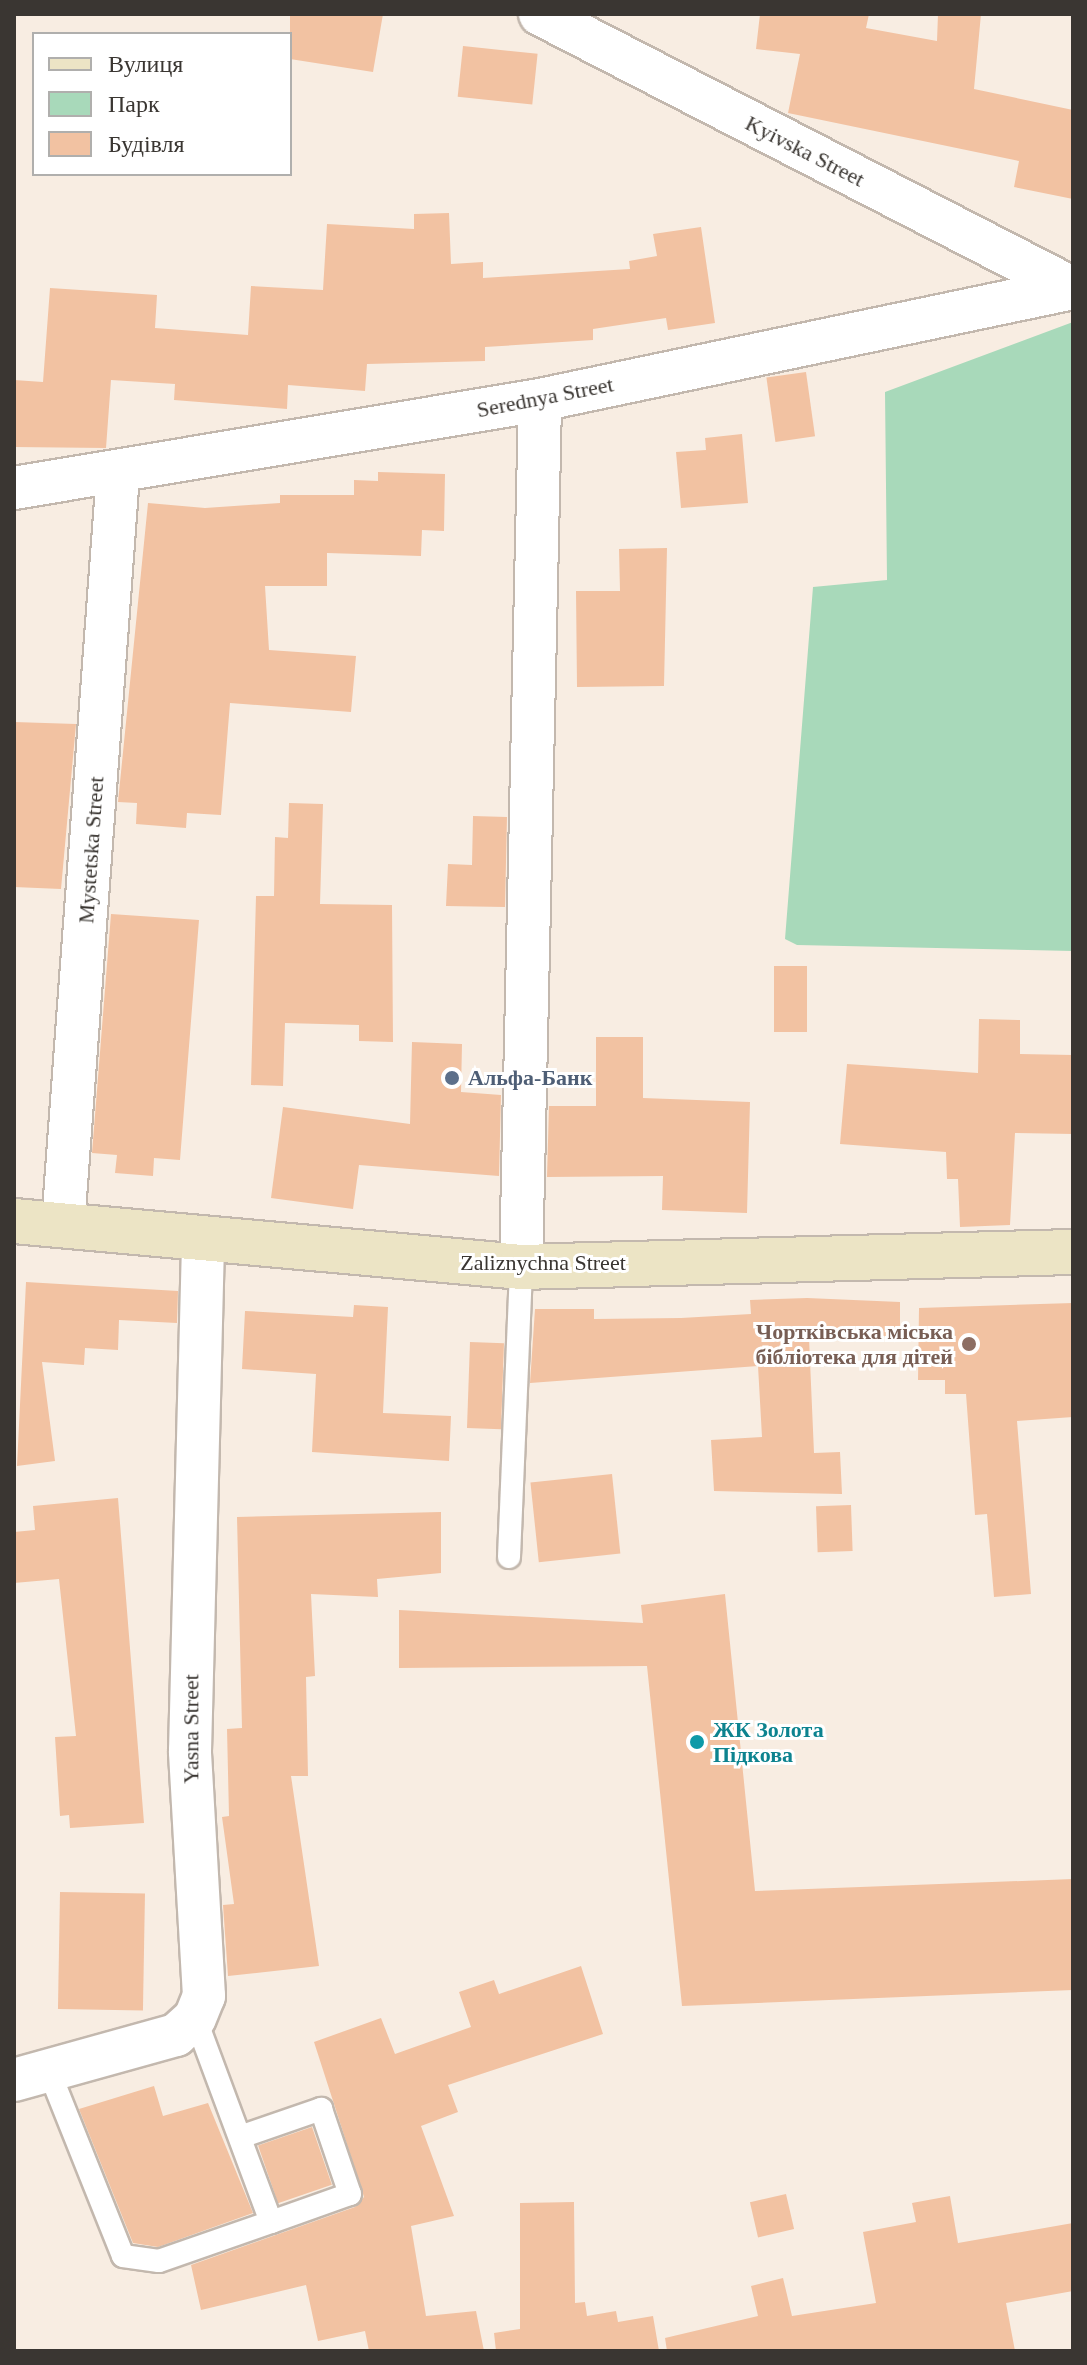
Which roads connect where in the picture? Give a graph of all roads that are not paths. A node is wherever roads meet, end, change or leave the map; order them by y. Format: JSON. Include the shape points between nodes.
{"nodes":[{"id":1,"x":540,"y":14,"type":"edge"},
{"id":2,"x":1071,"y":288,"type":"edge"},
{"id":3,"x":540,"y":400,"type":"junction"},
{"id":4,"x":118,"y":474,"type":"junction"},
{"id":5,"x":14,"y":488,"type":"edge"},
{"id":6,"x":14,"y":1221,"type":"edge"},
{"id":7,"x":63,"y":1225,"type":"junction"},
{"id":8,"x":203,"y":1243,"type":"junction"},
{"id":9,"x":1073,"y":1252,"type":"edge"},
{"id":10,"x":521,"y":1267,"type":"junction"},
{"id":11,"x":509,"y":1557,"type":"dead end"},
{"id":12,"x":195,"y":2018,"type":"junction"},
{"id":13,"x":32,"y":2075,"type":"edge"},
{"id":14,"x":243,"y":2136,"type":"junction"},
{"id":15,"x":271,"y":2222,"type":"junction"}],
"edges":[{"from":1,"to":2,"type":"street","name":"Kyivska Street"},
{"from":2,"to":3,"type":"street","name":"Serednya Street"},
{"from":3,"to":4,"type":"street","name":"Serednya Street"},
{"from":3,"to":10,"type":"street"},
{"from":4,"to":5,"type":"street","name":"Serednya Street"},
{"from":4,"to":7,"type":"street","name":"Mystetska Street"},
{"from":6,"to":7,"type":"street","name":"Zaliznychna Street"},
{"from":7,"to":8,"type":"street","name":"Zaliznychna Street"},
{"from":8,"to":10,"type":"street","name":"Zaliznychna Street"},
{"from":8,"to":12,"type":"street","name":"Yasna Street","via":[[190,1751],[204,1996]]},
{"from":9,"to":10,"type":"street","name":"Zaliznychna Street"},
{"from":10,"to":11,"type":"lane"},
{"from":12,"to":13,"type":"street","via":[[176,2035]]},
{"from":12,"to":14,"type":"lane"},
{"from":13,"to":15,"type":"lane","via":[[123,2256],[159,2261]]},
{"from":14,"to":15,"type":"lane"},
{"from":14,"to":15,"type":"lane","via":[[321,2109],[350,2194]]}]}
